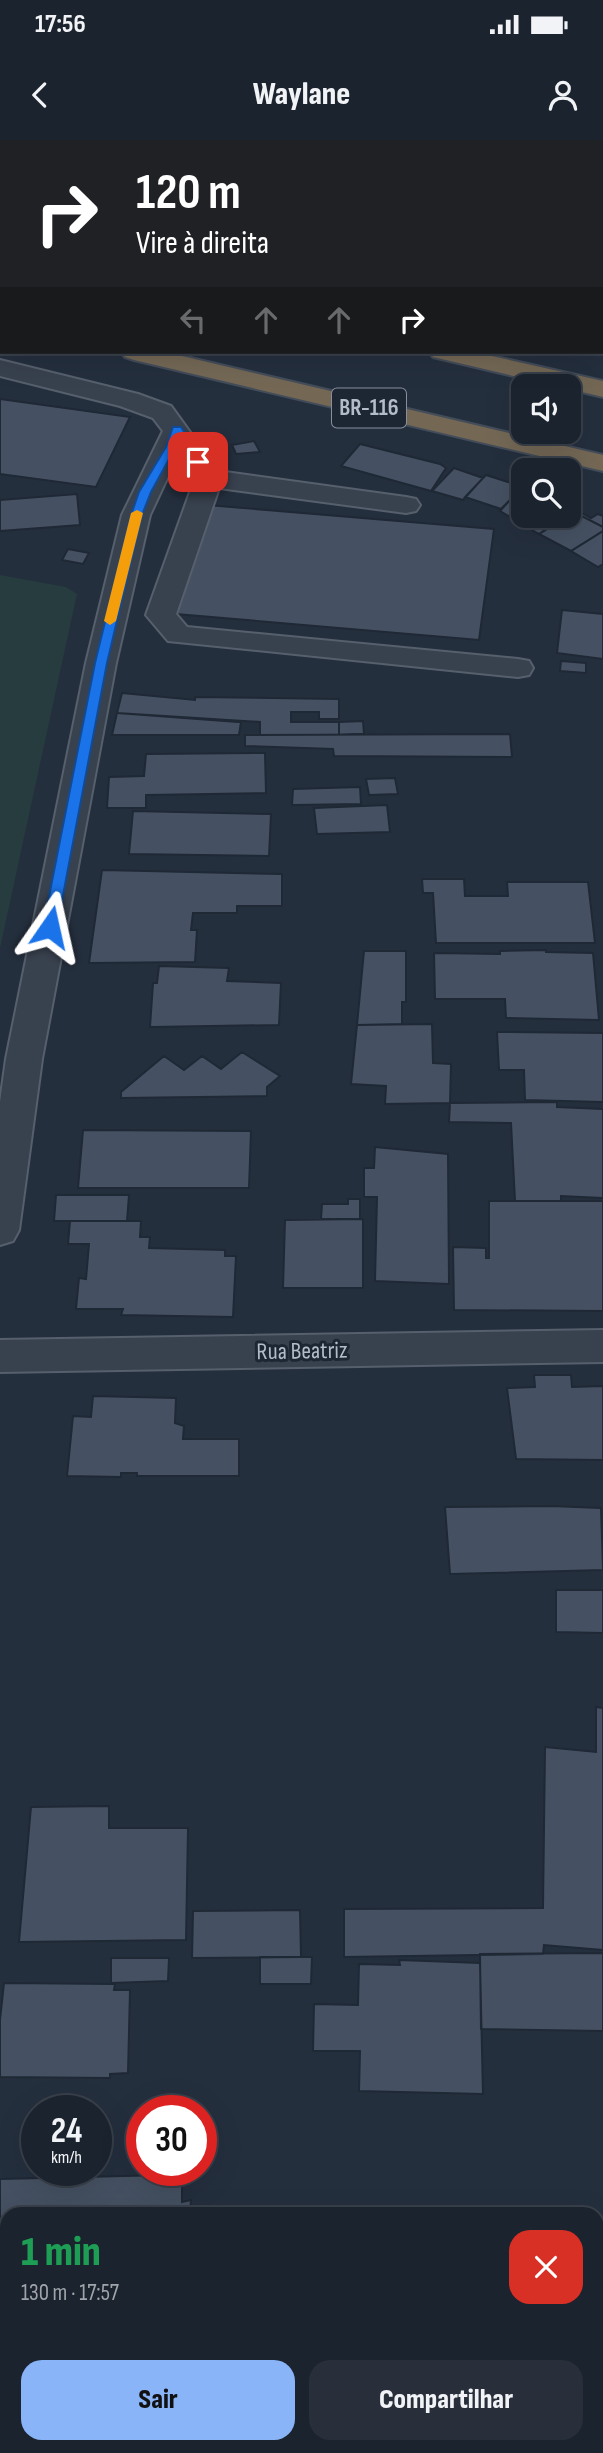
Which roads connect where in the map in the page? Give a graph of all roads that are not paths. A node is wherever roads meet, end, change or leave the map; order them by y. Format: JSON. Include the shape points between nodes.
{"nodes":[{"id":1,"x":142,"y":354,"type":"edge"},
{"id":2,"x":451,"y":354,"type":"edge"},
{"id":3,"x":0,"y":368,"type":"edge"},
{"id":4,"x":603,"y":389,"type":"edge"},
{"id":5,"x":177,"y":430,"type":"junction"},
{"id":6,"x":603,"y":463,"type":"edge"},
{"id":7,"x":209,"y":478,"type":"junction"},
{"id":8,"x":405,"y":505,"type":"dead end"},
{"id":9,"x":518,"y":668,"type":"dead end"},
{"id":10,"x":12,"y":1057,"type":"edge"},
{"id":11,"x":0,"y":1230,"type":"edge"},
{"id":12,"x":603,"y":1346,"type":"edge"},
{"id":13,"x":0,"y":1356,"type":"edge"}],
"edges":[{"from":1,"to":6,"type":"highway","number":"BR-116"},
{"from":2,"to":4,"type":"highway"},
{"from":3,"to":5,"type":"street","via":[[129,400],[162,412]]},
{"from":5,"to":7,"type":"street"},
{"from":5,"to":10,"type":"street","via":[[145,492],[127,547]]},
{"from":7,"to":8,"type":"street"},
{"from":7,"to":9,"type":"street","via":[[162,615],[178,635]]},
{"from":10,"to":11,"type":"street"},
{"from":12,"to":13,"type":"street","name":"Rua Beatriz"}]}
